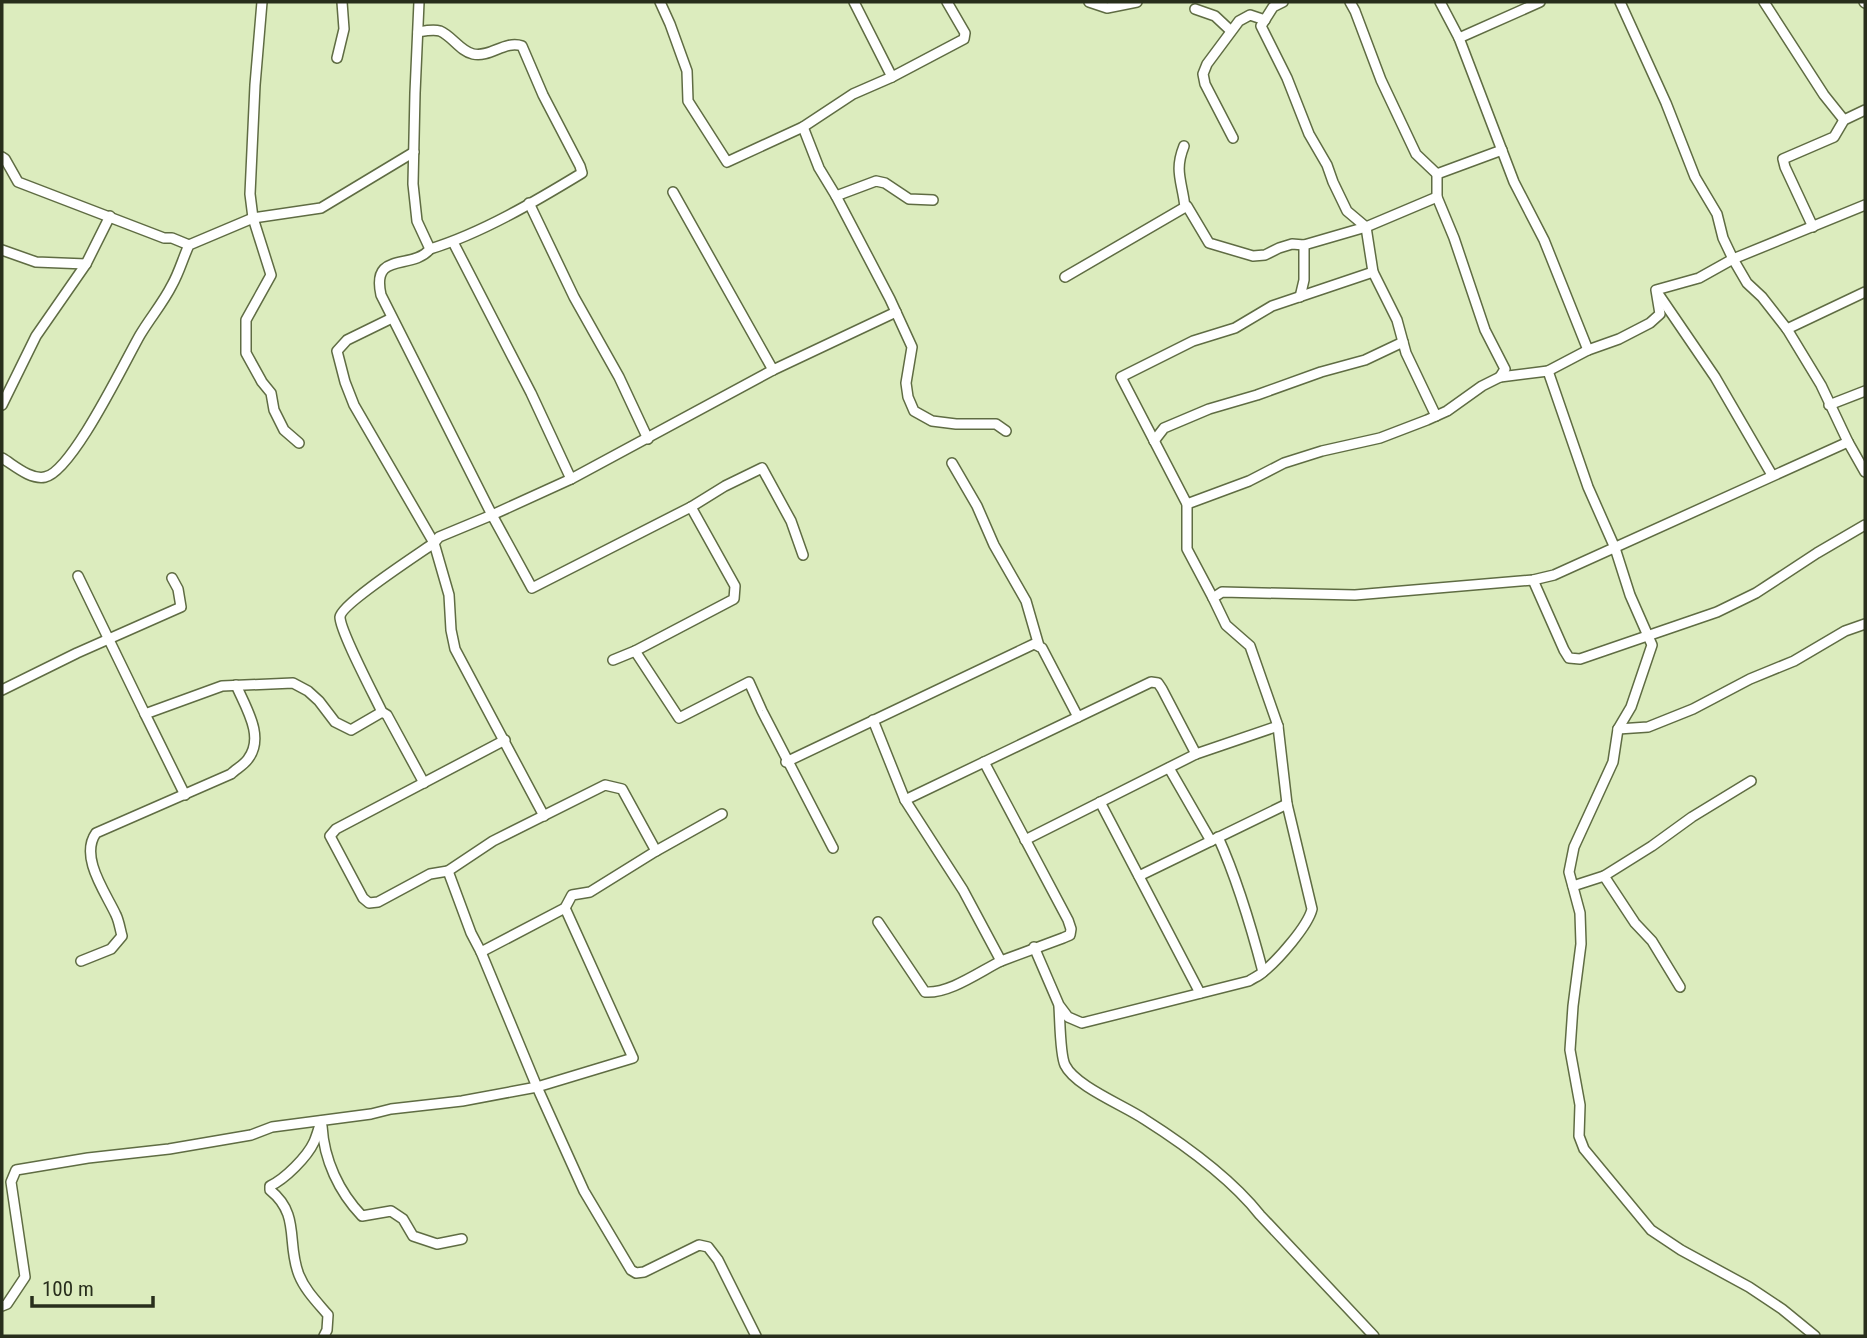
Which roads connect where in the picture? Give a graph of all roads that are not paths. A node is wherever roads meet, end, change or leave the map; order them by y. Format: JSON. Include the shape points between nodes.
{"nodes":[{"id":1,"x":261,"y":2,"type":"edge"},
{"id":2,"x":342,"y":2,"type":"edge"},
{"id":3,"x":419,"y":2,"type":"edge"},
{"id":4,"x":660,"y":2,"type":"edge"},
{"id":5,"x":854,"y":2,"type":"edge"},
{"id":6,"x":949,"y":2,"type":"edge"},
{"id":7,"x":1089,"y":2,"type":"edge"},
{"id":8,"x":1137,"y":2,"type":"edge"},
{"id":9,"x":1283,"y":2,"type":"edge"},
{"id":10,"x":1350,"y":2,"type":"edge"},
{"id":11,"x":1440,"y":2,"type":"edge"},
{"id":12,"x":1540,"y":2,"type":"edge"},
{"id":13,"x":1620,"y":2,"type":"edge"},
{"id":14,"x":1764,"y":2,"type":"edge"},
{"id":15,"x":1195,"y":9,"type":"dead end"},
{"id":16,"x":1265,"y":20,"type":"junction"},
{"id":17,"x":1231,"y":31,"type":"junction"},
{"id":18,"x":418,"y":32,"type":"junction"},
{"id":19,"x":1459,"y":38,"type":"junction"},
{"id":20,"x":337,"y":58,"type":"dead end"},
{"id":21,"x":891,"y":77,"type":"junction"},
{"id":22,"x":1865,"y":110,"type":"edge"},
{"id":23,"x":1844,"y":120,"type":"junction"},
{"id":24,"x":803,"y":127,"type":"junction"},
{"id":25,"x":1233,"y":138,"type":"dead end"},
{"id":26,"x":1184,"y":146,"type":"dead end"},
{"id":27,"x":1502,"y":150,"type":"junction"},
{"id":28,"x":414,"y":152,"type":"junction"},
{"id":29,"x":2,"y":157,"type":"edge"},
{"id":30,"x":1437,"y":174,"type":"junction"},
{"id":31,"x":673,"y":192,"type":"dead end"},
{"id":32,"x":836,"y":196,"type":"junction"},
{"id":33,"x":1437,"y":197,"type":"junction"},
{"id":34,"x":933,"y":200,"type":"dead end"},
{"id":35,"x":529,"y":204,"type":"junction"},
{"id":36,"x":1865,"y":205,"type":"edge"},
{"id":37,"x":1185,"y":206,"type":"junction"},
{"id":38,"x":110,"y":216,"type":"junction"},
{"id":39,"x":253,"y":218,"type":"junction"},
{"id":40,"x":1366,"y":227,"type":"junction"},
{"id":41,"x":1813,"y":227,"type":"junction"},
{"id":42,"x":453,"y":242,"type":"junction"},
{"id":43,"x":188,"y":245,"type":"junction"},
{"id":44,"x":1304,"y":245,"type":"junction"},
{"id":45,"x":430,"y":249,"type":"junction"},
{"id":46,"x":2,"y":250,"type":"edge"},
{"id":47,"x":1733,"y":258,"type":"junction"},
{"id":48,"x":86,"y":264,"type":"junction"},
{"id":49,"x":1373,"y":272,"type":"junction"},
{"id":50,"x":1066,"y":277,"type":"dead end"},
{"id":51,"x":1656,"y":290,"type":"junction"},
{"id":52,"x":1865,"y":292,"type":"edge"},
{"id":53,"x":1300,"y":297,"type":"junction"},
{"id":54,"x":896,"y":312,"type":"junction"},
{"id":55,"x":392,"y":318,"type":"junction"},
{"id":56,"x":1787,"y":329,"type":"junction"},
{"id":57,"x":1403,"y":342,"type":"junction"},
{"id":58,"x":1588,"y":350,"type":"junction"},
{"id":59,"x":773,"y":370,"type":"junction"},
{"id":60,"x":1548,"y":371,"type":"junction"},
{"id":61,"x":1500,"y":377,"type":"junction"},
{"id":62,"x":1865,"y":391,"type":"edge"},
{"id":63,"x":2,"y":405,"type":"edge"},
{"id":64,"x":1829,"y":405,"type":"junction"},
{"id":65,"x":1436,"y":416,"type":"junction"},
{"id":66,"x":1006,"y":431,"type":"dead end"},
{"id":67,"x":649,"y":439,"type":"junction"},
{"id":68,"x":1154,"y":441,"type":"junction"},
{"id":69,"x":1848,"y":442,"type":"junction"},
{"id":70,"x":299,"y":443,"type":"dead end"},
{"id":71,"x":2,"y":458,"type":"edge"},
{"id":72,"x":952,"y":463,"type":"dead end"},
{"id":73,"x":1865,"y":471,"type":"edge"},
{"id":74,"x":1772,"y":475,"type":"junction"},
{"id":75,"x":571,"y":479,"type":"junction"},
{"id":76,"x":1187,"y":504,"type":"junction"},
{"id":77,"x":691,"y":507,"type":"junction"},
{"id":78,"x":492,"y":515,"type":"junction"},
{"id":79,"x":1865,"y":526,"type":"edge"},
{"id":80,"x":434,"y":543,"type":"junction"},
{"id":81,"x":1615,"y":548,"type":"junction"},
{"id":82,"x":803,"y":555,"type":"dead end"},
{"id":83,"x":78,"y":576,"type":"dead end"},
{"id":84,"x":172,"y":578,"type":"dead end"},
{"id":85,"x":1533,"y":580,"type":"junction"},
{"id":86,"x":1213,"y":598,"type":"junction"},
{"id":87,"x":1865,"y":624,"type":"edge"},
{"id":88,"x":1649,"y":635,"type":"junction"},
{"id":89,"x":109,"y":639,"type":"junction"},
{"id":90,"x":1039,"y":646,"type":"junction"},
{"id":91,"x":635,"y":651,"type":"junction"},
{"id":92,"x":613,"y":660,"type":"dead end"},
{"id":93,"x":236,"y":685,"type":"junction"},
{"id":94,"x":2,"y":690,"type":"edge"},
{"id":95,"x":382,"y":712,"type":"junction"},
{"id":96,"x":145,"y":714,"type":"junction"},
{"id":97,"x":1078,"y":717,"type":"junction"},
{"id":98,"x":873,"y":720,"type":"junction"},
{"id":99,"x":1278,"y":726,"type":"junction"},
{"id":100,"x":1618,"y":729,"type":"junction"},
{"id":101,"x":505,"y":740,"type":"junction"},
{"id":102,"x":1196,"y":754,"type":"junction"},
{"id":103,"x":787,"y":762,"type":"junction"},
{"id":104,"x":984,"y":762,"type":"junction"},
{"id":105,"x":1169,"y":768,"type":"junction"},
{"id":106,"x":1751,"y":781,"type":"dead end"},
{"id":107,"x":424,"y":783,"type":"junction"},
{"id":108,"x":186,"y":795,"type":"junction"},
{"id":109,"x":905,"y":800,"type":"junction"},
{"id":110,"x":1100,"y":802,"type":"junction"},
{"id":111,"x":1287,"y":804,"type":"junction"},
{"id":112,"x":722,"y":814,"type":"dead end"},
{"id":113,"x":544,"y":816,"type":"junction"},
{"id":114,"x":1215,"y":839,"type":"junction"},
{"id":115,"x":1025,"y":840,"type":"junction"},
{"id":116,"x":834,"y":848,"type":"dead end"},
{"id":117,"x":656,"y":851,"type":"junction"},
{"id":118,"x":448,"y":871,"type":"junction"},
{"id":119,"x":1139,"y":876,"type":"junction"},
{"id":120,"x":1604,"y":876,"type":"junction"},
{"id":121,"x":1573,"y":886,"type":"junction"},
{"id":122,"x":565,"y":908,"type":"junction"},
{"id":123,"x":878,"y":922,"type":"dead end"},
{"id":124,"x":1034,"y":947,"type":"junction"},
{"id":125,"x":481,"y":952,"type":"junction"},
{"id":126,"x":81,"y":961,"type":"dead end"},
{"id":127,"x":1001,"y":961,"type":"junction"},
{"id":128,"x":1263,"y":972,"type":"junction"},
{"id":129,"x":1681,"y":987,"type":"dead end"},
{"id":130,"x":1200,"y":993,"type":"junction"},
{"id":131,"x":1059,"y":1005,"type":"junction"},
{"id":132,"x":537,"y":1087,"type":"junction"},
{"id":133,"x":321,"y":1121,"type":"junction"},
{"id":134,"x":462,"y":1239,"type":"dead end"},
{"id":135,"x":2,"y":1306,"type":"edge"},
{"id":136,"x":324,"y":1336,"type":"edge"},
{"id":137,"x":756,"y":1336,"type":"edge"},
{"id":138,"x":1374,"y":1336,"type":"edge"},
{"id":139,"x":1815,"y":1336,"type":"edge"}],
"edges":[{"from":1,"to":39,"type":"street","via":[[254,85]]},
{"from":2,"to":20,"type":"street","via":[[344,29]]},
{"from":3,"to":18,"type":"street"},
{"from":4,"to":24,"type":"street","via":[[687,71],[688,101],[727,162]]},
{"from":5,"to":21,"type":"street"},
{"from":6,"to":21,"type":"street","via":[[964,39]]},
{"from":7,"to":8,"type":"street","via":[[1107,8]]},
{"from":9,"to":16,"type":"street","via":[[1273,7]]},
{"from":10,"to":30,"type":"street","via":[[1416,153]]},
{"from":11,"to":19,"type":"street"},
{"from":12,"to":19,"type":"street"},
{"from":13,"to":47,"type":"street"},
{"from":14,"to":23,"type":"street"},
{"from":15,"to":17,"type":"street","via":[[1215,16]]},
{"from":16,"to":17,"type":"street","via":[[1250,15]]},
{"from":16,"to":40,"type":"street","via":[[1261,26],[1346,211]]},
{"from":17,"to":25,"type":"street","via":[[1203,74]]},
{"from":18,"to":28,"type":"street"},
{"from":18,"to":35,"type":"street","via":[[441,32],[473,54],[514,43],[522,46],[582,173]]},
{"from":19,"to":27,"type":"street"},
{"from":21,"to":24,"type":"street","via":[[853,94]]},
{"from":22,"to":23,"type":"street"},
{"from":23,"to":41,"type":"street","via":[[1835,137],[1783,159]]},
{"from":24,"to":32,"type":"street"},
{"from":26,"to":37,"type":"street","via":[[1178,171]]},
{"from":27,"to":30,"type":"street"},
{"from":27,"to":58,"type":"street"},
{"from":28,"to":39,"type":"street","via":[[321,208]]},
{"from":28,"to":45,"type":"street","via":[[415,211]]},
{"from":29,"to":38,"type":"street","via":[[19,182]]},
{"from":30,"to":33,"type":"street"},
{"from":31,"to":59,"type":"street"},
{"from":32,"to":34,"type":"street","via":[[876,181],[909,199]]},
{"from":32,"to":54,"type":"street"},
{"from":33,"to":40,"type":"street"},
{"from":33,"to":61,"type":"street","via":[[1485,330],[1504,369]]},
{"from":35,"to":42,"type":"street"},
{"from":35,"to":67,"type":"street"},
{"from":36,"to":41,"type":"street"},
{"from":37,"to":44,"type":"street","via":[[1209,243],[1229,250],[1265,256],[1292,244]]},
{"from":37,"to":50,"type":"street"},
{"from":38,"to":43,"type":"street"},
{"from":38,"to":48,"type":"street"},
{"from":39,"to":43,"type":"street"},
{"from":39,"to":70,"type":"street","via":[[271,275],[246,320],[246,353],[271,393],[284,430]]},
{"from":40,"to":44,"type":"street"},
{"from":40,"to":49,"type":"street"},
{"from":41,"to":47,"type":"street"},
{"from":42,"to":45,"type":"street"},
{"from":42,"to":75,"type":"street"},
{"from":43,"to":71,"type":"street","via":[[174,283],[68,458],[44,478],[30,476]]},
{"from":44,"to":53,"type":"street"},
{"from":45,"to":55,"type":"street","via":[[379,274],[381,295]]},
{"from":46,"to":48,"type":"street","via":[[36,262]]},
{"from":47,"to":51,"type":"street","via":[[1699,278]]},
{"from":47,"to":56,"type":"street","via":[[1747,283]]},
{"from":48,"to":63,"type":"street","via":[[36,336]]},
{"from":49,"to":53,"type":"street"},
{"from":49,"to":57,"type":"street"},
{"from":51,"to":58,"type":"street","via":[[1660,314],[1650,323]]},
{"from":51,"to":74,"type":"street","via":[[1715,377]]},
{"from":52,"to":56,"type":"street"},
{"from":53,"to":68,"type":"street","via":[[1121,377]]},
{"from":54,"to":59,"type":"street"},
{"from":54,"to":66,"type":"street","via":[[912,347],[906,383],[914,411],[932,421],[996,424]]},
{"from":55,"to":78,"type":"street"},
{"from":55,"to":80,"type":"street","via":[[347,340],[337,351],[354,405]]},
{"from":56,"to":64,"type":"street"},
{"from":57,"to":65,"type":"street"},
{"from":57,"to":68,"type":"street","via":[[1364,360],[1209,410],[1164,428]]},
{"from":58,"to":60,"type":"street"},
{"from":59,"to":67,"type":"street"},
{"from":60,"to":61,"type":"street"},
{"from":60,"to":81,"type":"street","via":[[1588,487]]},
{"from":61,"to":65,"type":"street"},
{"from":62,"to":64,"type":"street"},
{"from":64,"to":69,"type":"street"},
{"from":65,"to":76,"type":"street","via":[[1380,438],[1284,463]]},
{"from":67,"to":75,"type":"street"},
{"from":68,"to":76,"type":"street"},
{"from":69,"to":73,"type":"street"},
{"from":69,"to":74,"type":"street"},
{"from":72,"to":90,"type":"street","via":[[1026,601]]},
{"from":74,"to":81,"type":"street"},
{"from":75,"to":78,"type":"street"},
{"from":76,"to":86,"type":"street","via":[[1187,549]]},
{"from":77,"to":78,"type":"street","via":[[532,588]]},
{"from":77,"to":82,"type":"street","via":[[762,468]]},
{"from":77,"to":91,"type":"street","via":[[735,586],[734,599]]},
{"from":78,"to":80,"type":"street"},
{"from":79,"to":88,"type":"street","via":[[1756,593]]},
{"from":80,"to":95,"type":"street","via":[[356,598],[340,617]]},
{"from":80,"to":101,"type":"street","via":[[449,595],[455,649]]},
{"from":81,"to":85,"type":"street"},
{"from":81,"to":88,"type":"street"},
{"from":83,"to":89,"type":"street"},
{"from":84,"to":89,"type":"street","via":[[181,607]]},
{"from":85,"to":86,"type":"street","via":[[1355,595],[1222,592]]},
{"from":85,"to":88,"type":"street","via":[[1569,658],[1580,659]]},
{"from":86,"to":99,"type":"street","via":[[1226,625],[1250,646]]},
{"from":87,"to":100,"type":"street","via":[[1693,709],[1648,727]]},
{"from":88,"to":100,"type":"street","via":[[1652,645],[1631,707]]},
{"from":89,"to":94,"type":"street"},
{"from":89,"to":96,"type":"street"},
{"from":90,"to":97,"type":"street"},
{"from":90,"to":98,"type":"street","via":[[1031,645]]},
{"from":91,"to":92,"type":"street"},
{"from":91,"to":103,"type":"street","via":[[679,718],[749,682]]},
{"from":93,"to":95,"type":"street","via":[[293,683],[319,701],[335,722],[351,730]]},
{"from":93,"to":96,"type":"street"},
{"from":93,"to":108,"type":"street","via":[[254,728],[256,746],[231,774]]},
{"from":95,"to":107,"type":"street"},
{"from":96,"to":108,"type":"street"},
{"from":97,"to":102,"type":"street","via":[[1158,682]]},
{"from":97,"to":104,"type":"street"},
{"from":98,"to":103,"type":"street"},
{"from":98,"to":109,"type":"street"},
{"from":99,"to":102,"type":"street"},
{"from":99,"to":111,"type":"street"},
{"from":100,"to":121,"type":"street","via":[[1613,762],[1574,847],[1569,872]]},
{"from":101,"to":107,"type":"street"},
{"from":101,"to":113,"type":"street"},
{"from":102,"to":105,"type":"street"},
{"from":103,"to":116,"type":"street"},
{"from":104,"to":109,"type":"street"},
{"from":104,"to":115,"type":"street"},
{"from":105,"to":110,"type":"street"},
{"from":105,"to":114,"type":"street"},
{"from":106,"to":120,"type":"street"},
{"from":107,"to":118,"type":"street","via":[[330,835],[369,903],[430,874]]},
{"from":108,"to":126,"type":"street","via":[[96,833],[90,848],[97,879],[122,936],[111,949]]},
{"from":109,"to":127,"type":"street","via":[[963,890]]},
{"from":110,"to":115,"type":"street"},
{"from":110,"to":119,"type":"street"},
{"from":111,"to":114,"type":"street"},
{"from":111,"to":128,"type":"street","via":[[1312,909],[1297,935]]},
{"from":112,"to":117,"type":"street"},
{"from":113,"to":117,"type":"street","via":[[605,785],[622,789]]},
{"from":113,"to":118,"type":"street","via":[[493,841]]},
{"from":114,"to":119,"type":"street"},
{"from":114,"to":128,"type":"street","via":[[1233,870]]},
{"from":115,"to":124,"type":"street","via":[[1071,929],[1070,935]]},
{"from":117,"to":122,"type":"street","via":[[590,892],[572,895]]},
{"from":118,"to":125,"type":"street"},
{"from":119,"to":130,"type":"street"},
{"from":120,"to":121,"type":"street"},
{"from":120,"to":129,"type":"street"},
{"from":121,"to":139,"type":"street","via":[[1581,944],[1570,1050],[1584,1149],[1651,1230],[1749,1287]]},
{"from":122,"to":125,"type":"street"},
{"from":122,"to":132,"type":"street","via":[[633,1058]]},
{"from":123,"to":127,"type":"street","via":[[925,992],[951,987]]},
{"from":124,"to":127,"type":"street"},
{"from":124,"to":131,"type":"street"},
{"from":125,"to":132,"type":"street"},
{"from":128,"to":130,"type":"street","via":[[1249,981]]},
{"from":130,"to":131,"type":"street","via":[[1082,1023],[1068,1017]]},
{"from":131,"to":138,"type":"street","via":[[1064,1064],[1075,1079],[1144,1118],[1244,1195]]},
{"from":132,"to":133,"type":"street"},
{"from":132,"to":137,"type":"street","via":[[583,1191],[631,1270],[645,1272],[699,1245],[708,1247]]},
{"from":133,"to":134,"type":"street","via":[[333,1173],[362,1216],[391,1211],[403,1219],[413,1236],[437,1244]]},
{"from":133,"to":135,"type":"street","via":[[169,1149],[16,1170],[11,1182],[25,1277]]},
{"from":133,"to":136,"type":"street","via":[[313,1145],[270,1190],[286,1208],[298,1274],[328,1315]]}]}
